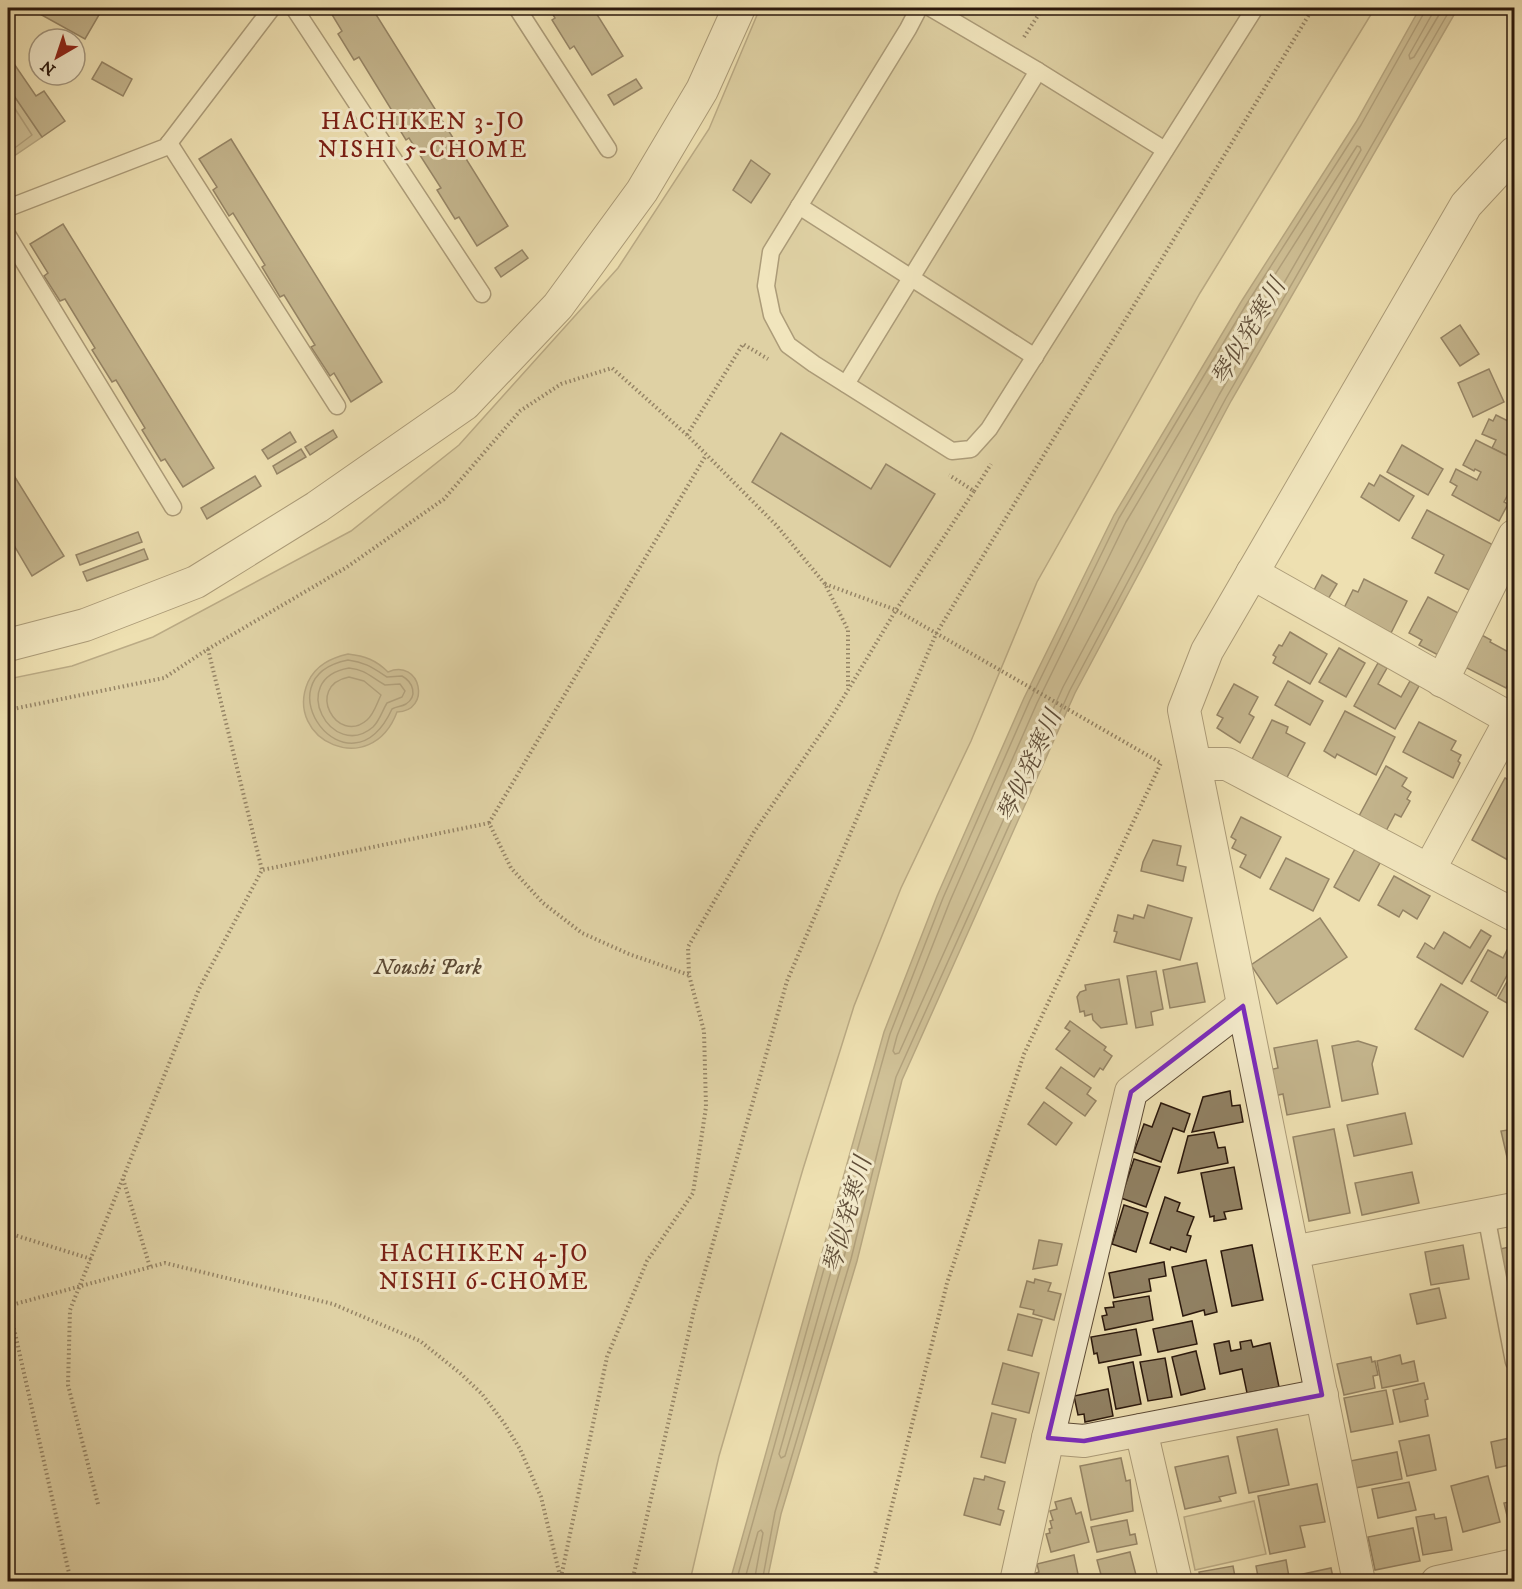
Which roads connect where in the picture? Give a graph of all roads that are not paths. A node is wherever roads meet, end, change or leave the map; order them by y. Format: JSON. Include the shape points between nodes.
{"nodes":[{"id":1,"x":272,"y":8,"type":"edge"},
{"id":2,"x":294,"y":8,"type":"edge"},
{"id":3,"x":517,"y":8,"type":"edge"},
{"id":4,"x":739,"y":8,"type":"edge"},
{"id":5,"x":919,"y":8,"type":"edge"},
{"id":6,"x":931,"y":8,"type":"edge"},
{"id":7,"x":1255,"y":8,"type":"edge"},
{"id":8,"x":1038,"y":71,"type":"junction"},
{"id":9,"x":169,"y":143,"type":"junction"},
{"id":10,"x":608,"y":149,"type":"dead end"},
{"id":11,"x":1165,"y":150,"type":"junction"},
{"id":12,"x":1515,"y":153,"type":"edge"},
{"id":13,"x":799,"y":206,"type":"junction"},
{"id":14,"x":8,"y":208,"type":"edge"},
{"id":15,"x":8,"y":236,"type":"edge"},
{"id":16,"x":911,"y":278,"type":"junction"},
{"id":17,"x":482,"y":294,"type":"dead end"},
{"id":18,"x":1035,"y":357,"type":"junction"},
{"id":19,"x":846,"y":384,"type":"junction"},
{"id":20,"x":337,"y":406,"type":"dead end"},
{"id":21,"x":173,"y":507,"type":"dead end"},
{"id":22,"x":1515,"y":536,"type":"edge"},
{"id":23,"x":1252,"y":573,"type":"junction"},
{"id":24,"x":8,"y":645,"type":"edge"},
{"id":25,"x":1442,"y":681,"type":"junction"},
{"id":26,"x":1195,"y":764,"type":"junction"},
{"id":27,"x":1429,"y":870,"type":"junction"},
{"id":28,"x":1515,"y":915,"type":"edge"},
{"id":29,"x":1243,"y":1006,"type":"junction"},
{"id":30,"x":1500,"y":1212,"type":"edge"},
{"id":31,"x":1293,"y":1252,"type":"junction"},
{"id":32,"x":1515,"y":1362,"type":"edge"},
{"id":33,"x":1322,"y":1395,"type":"junction"},
{"id":34,"x":1141,"y":1430,"type":"junction"},
{"id":35,"x":1048,"y":1438,"type":"junction"},
{"id":36,"x":1515,"y":1565,"type":"edge"},
{"id":37,"x":1016,"y":1581,"type":"edge"},
{"id":38,"x":1176,"y":1581,"type":"edge"},
{"id":39,"x":1359,"y":1581,"type":"edge"},
{"id":40,"x":1437,"y":1581,"type":"edge"}],
"edges":[{"from":1,"to":9,"type":"lane"},
{"from":2,"to":17,"type":"lane"},
{"from":3,"to":10,"type":"lane"},
{"from":4,"to":24,"type":"street","via":[[702,90],[642,191],[558,306],[465,404],[317,507],[196,582],[85,626]]},
{"from":5,"to":13,"type":"lane"},
{"from":6,"to":8,"type":"lane"},
{"from":7,"to":11,"type":"lane"},
{"from":8,"to":11,"type":"lane"},
{"from":8,"to":16,"type":"lane"},
{"from":9,"to":14,"type":"lane"},
{"from":9,"to":20,"type":"lane"},
{"from":11,"to":18,"type":"lane"},
{"from":12,"to":23,"type":"street","via":[[1466,205]]},
{"from":13,"to":16,"type":"lane"},
{"from":13,"to":19,"type":"lane","via":[[771,252],[766,285],[772,315],[788,345]]},
{"from":15,"to":21,"type":"lane"},
{"from":16,"to":18,"type":"lane"},
{"from":16,"to":19,"type":"lane"},
{"from":18,"to":19,"type":"lane","via":[[989,429],[971,449],[952,451]]},
{"from":22,"to":25,"type":"street"},
{"from":23,"to":25,"type":"street"},
{"from":23,"to":26,"type":"street","via":[[1207,651],[1184,710]]},
{"from":25,"to":27,"type":"street","via":[[1511,719]]},
{"from":26,"to":27,"type":"street","via":[[1227,764]]},
{"from":26,"to":29,"type":"street"},
{"from":27,"to":28,"type":"street"},
{"from":29,"to":31,"type":"street"},
{"from":29,"to":35,"type":"street","via":[[1131,1092]]},
{"from":30,"to":31,"type":"street"},
{"from":30,"to":32,"type":"lane"},
{"from":31,"to":33,"type":"street"},
{"from":33,"to":34,"type":"street"},
{"from":33,"to":39,"type":"street"},
{"from":34,"to":35,"type":"street","via":[[1084,1441]]},
{"from":34,"to":38,"type":"street"},
{"from":35,"to":37,"type":"street"},
{"from":36,"to":40,"type":"street"}]}
